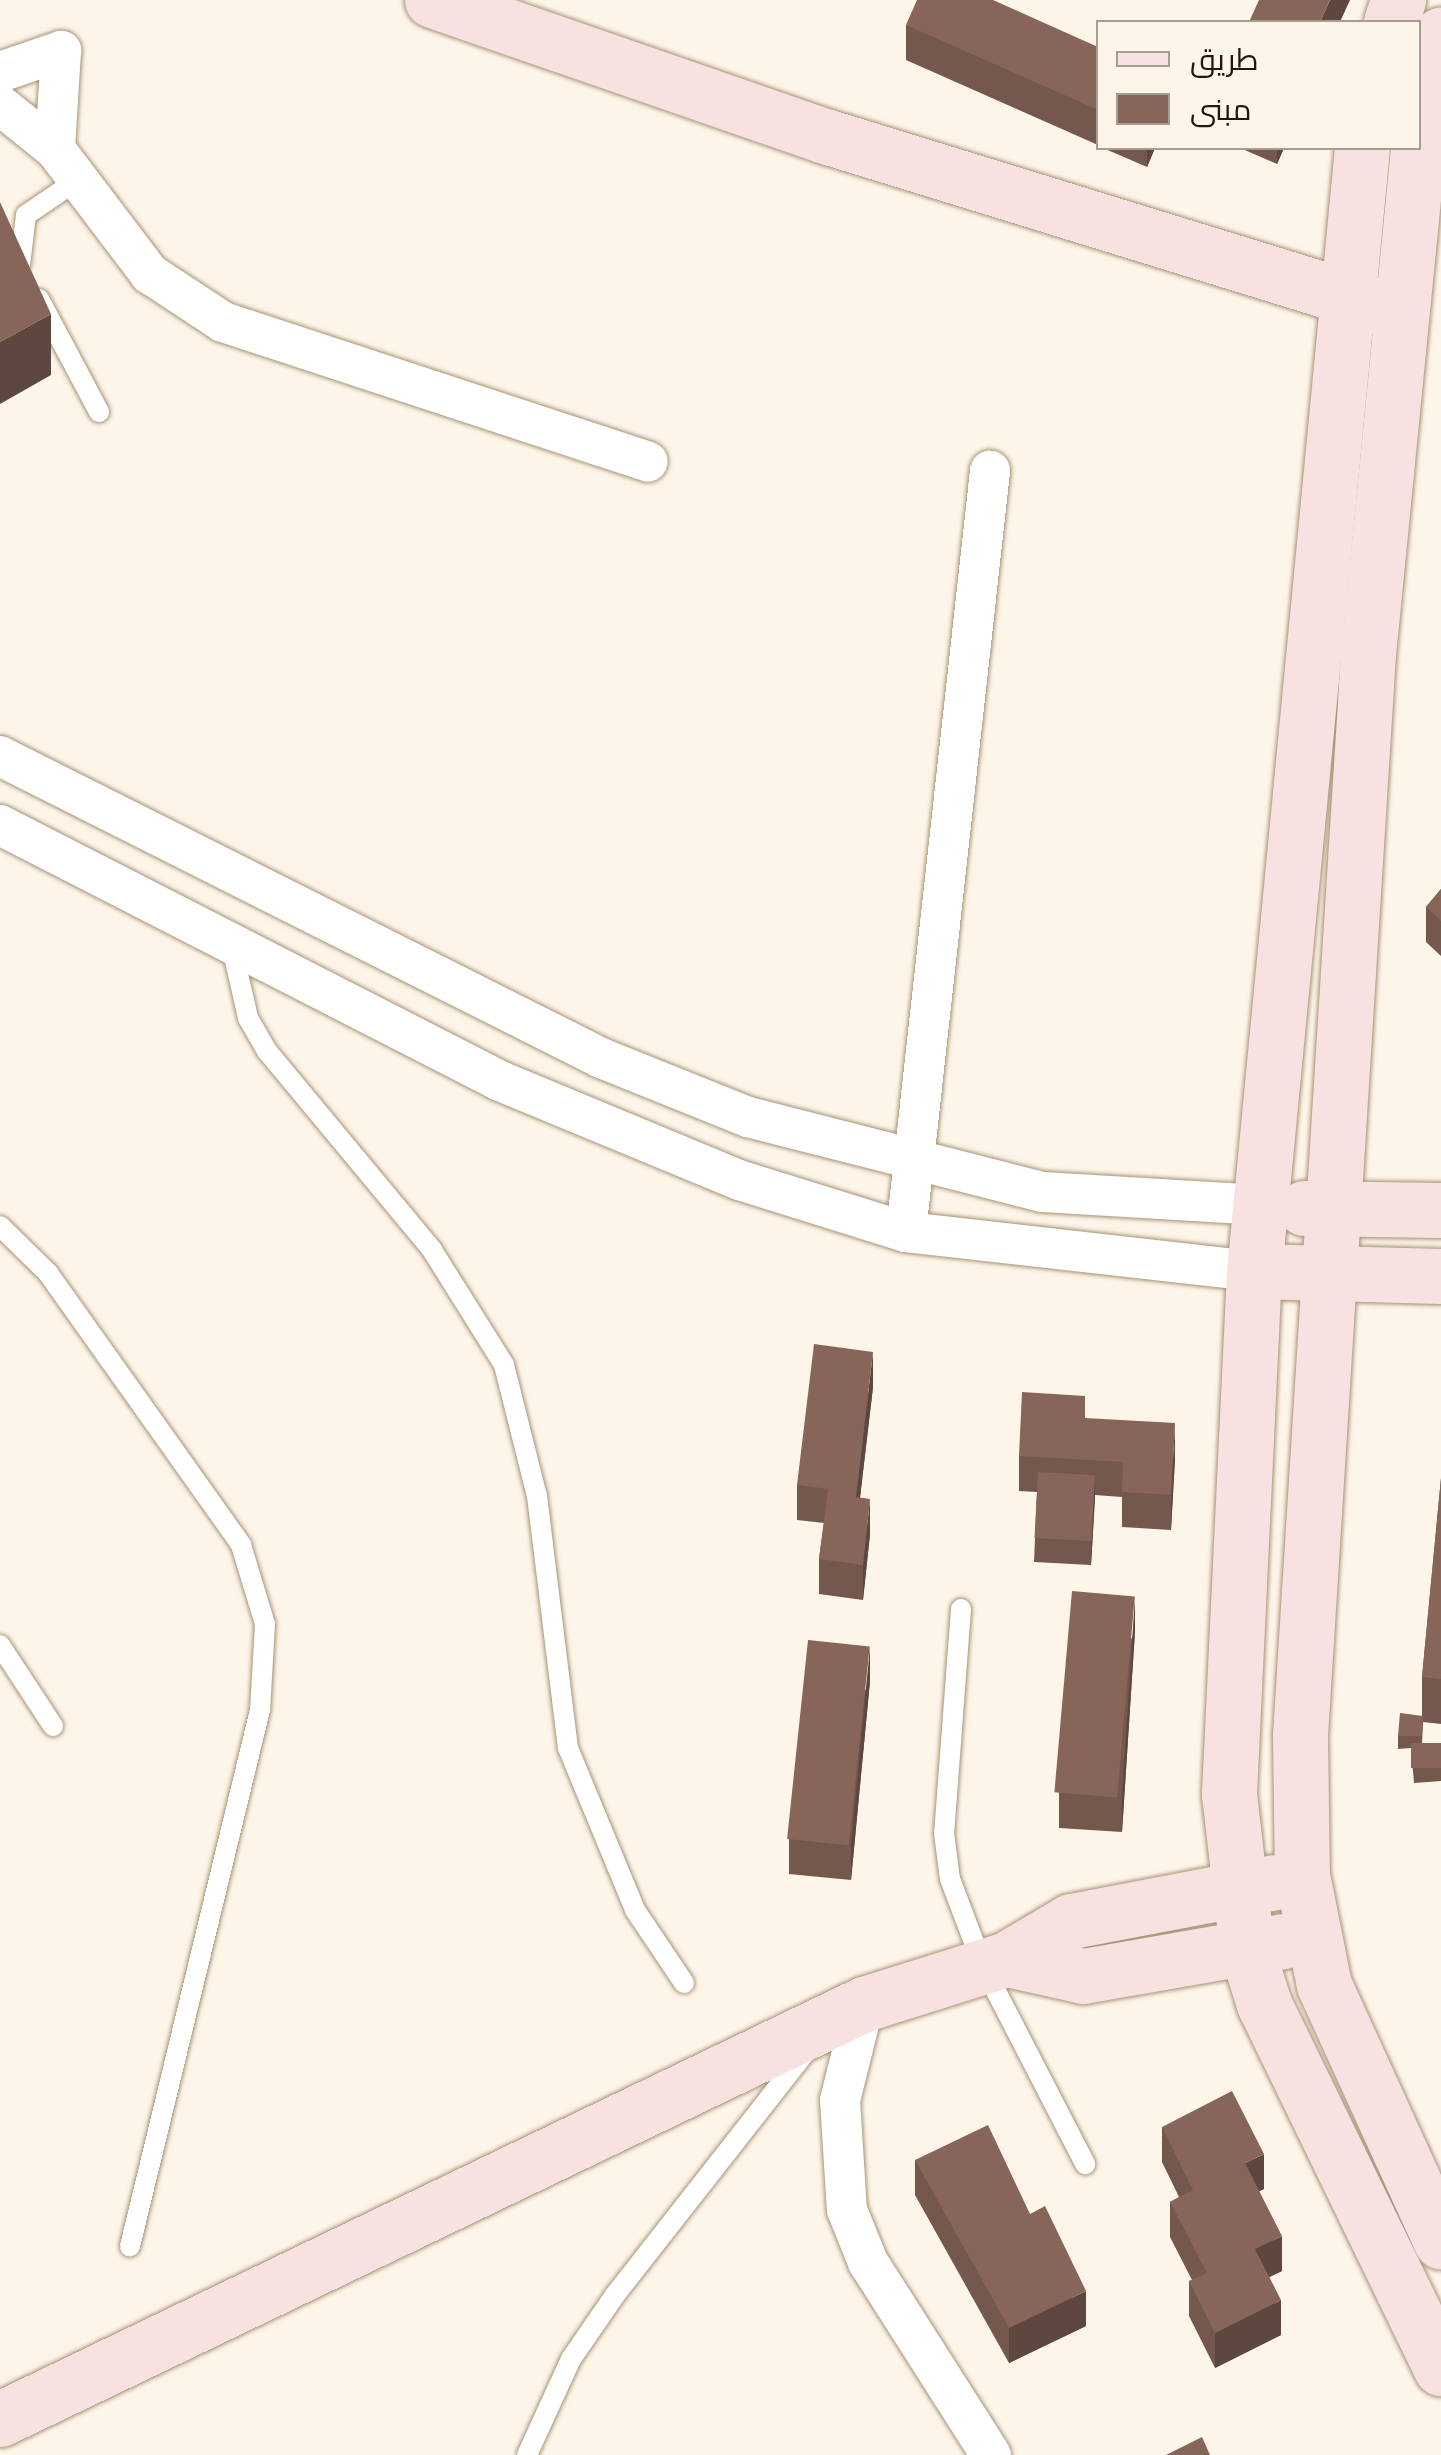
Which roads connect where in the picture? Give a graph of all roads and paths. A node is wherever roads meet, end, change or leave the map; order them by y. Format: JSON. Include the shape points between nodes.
{"nodes":[{"id":1,"x":432,"y":0,"type":"edge"},
{"id":2,"x":1441,"y":34,"type":"edge"},
{"id":3,"x":0,"y":72,"type":"edge"},
{"id":4,"x":0,"y":105,"type":"edge"},
{"id":5,"x":1421,"y":130,"type":"edge"},
{"id":6,"x":1362,"y":150,"type":"edge"},
{"id":7,"x":1417,"y":150,"type":"edge"},
{"id":8,"x":65,"y":165,"type":"junction"},
{"id":9,"x":1344,"y":296,"type":"junction"},
{"id":10,"x":1397,"y":312,"type":"junction"},
{"id":11,"x":99,"y":412,"type":"dead end"},
{"id":12,"x":648,"y":462,"type":"dead end"},
{"id":13,"x":990,"y":470,"type":"dead end"},
{"id":14,"x":1312,"y":644,"type":"junction"},
{"id":15,"x":1368,"y":654,"type":"junction"},
{"id":16,"x":0,"y":756,"type":"edge"},
{"id":17,"x":0,"y":825,"type":"edge"},
{"id":18,"x":231,"y":943,"type":"junction"},
{"id":19,"x":914,"y":1164,"type":"junction"},
{"id":20,"x":1261,"y":1205,"type":"junction"},
{"id":21,"x":1338,"y":1210,"type":"junction"},
{"id":22,"x":1441,"y":1210,"type":"edge"},
{"id":23,"x":0,"y":1226,"type":"edge"},
{"id":24,"x":906,"y":1232,"type":"junction"},
{"id":25,"x":1254,"y":1271,"type":"junction"},
{"id":26,"x":1441,"y":1276,"type":"edge"},
{"id":27,"x":1334,"y":1277,"type":"junction"},
{"id":28,"x":961,"y":1609,"type":"dead end"},
{"id":29,"x":0,"y":1645,"type":"edge"},
{"id":30,"x":53,"y":1726,"type":"dead end"},
{"id":31,"x":1302,"y":1875,"type":"junction"},
{"id":32,"x":1239,"y":1892,"type":"junction"},
{"id":33,"x":1312,"y":1935,"type":"junction"},
{"id":34,"x":1248,"y":1950,"type":"junction"},
{"id":35,"x":995,"y":1962,"type":"junction"},
{"id":36,"x":684,"y":1983,"type":"dead end"},
{"id":37,"x":843,"y":2014,"type":"junction"},
{"id":38,"x":1085,"y":2164,"type":"dead end"},
{"id":39,"x":1441,"y":2242,"type":"edge"},
{"id":40,"x":130,"y":2246,"type":"dead end"},
{"id":41,"x":1439,"y":2360,"type":"edge"},
{"id":42,"x":0,"y":2419,"type":"edge"},
{"id":43,"x":526,"y":2455,"type":"edge"},
{"id":44,"x":991,"y":2455,"type":"edge"}],
"edges":[{"from":1,"to":9,"type":"main road","via":[[825,136]]},
{"from":2,"to":5,"type":"main road"},
{"from":3,"to":8,"type":"street","via":[[61,51]]},
{"from":4,"to":8,"type":"street"},
{"from":6,"to":9,"type":"main road"},
{"from":7,"to":10,"type":"main road"},
{"from":8,"to":11,"type":"lane","via":[[26,215],[16,246]]},
{"from":8,"to":12,"type":"street","via":[[150,274],[224,322]]},
{"from":9,"to":10,"type":"main road"},
{"from":9,"to":14,"type":"main road"},
{"from":10,"to":15,"type":"main road"},
{"from":13,"to":19,"type":"street"},
{"from":14,"to":15,"type":"main road"},
{"from":14,"to":20,"type":"main road"},
{"from":15,"to":21,"type":"main road"},
{"from":16,"to":19,"type":"street","via":[[601,1058],[748,1117]]},
{"from":17,"to":18,"type":"street"},
{"from":18,"to":24,"type":"street","via":[[578,1116]]},
{"from":18,"to":36,"type":"lane","via":[[248,1018],[268,1051],[432,1250],[504,1365],[534,1480],[568,1748],[636,1910]]},
{"from":19,"to":20,"type":"street","via":[[1115,1201]]},
{"from":19,"to":24,"type":"street"},
{"from":20,"to":21,"type":"main road"},
{"from":20,"to":25,"type":"main road"},
{"from":21,"to":22,"type":"main road"},
{"from":21,"to":27,"type":"main road"},
{"from":23,"to":40,"type":"lane","via":[[48,1272],[240,1545],[266,1624],[260,1710]]},
{"from":24,"to":25,"type":"street"},
{"from":25,"to":27,"type":"main road"},
{"from":25,"to":32,"type":"main road","via":[[1228,1696]]},
{"from":26,"to":27,"type":"main road"},
{"from":27,"to":31,"type":"main road","via":[[1304,1638]]},
{"from":28,"to":35,"type":"lane","via":[[944,1833],[950,1879]]},
{"from":29,"to":30,"type":"lane"},
{"from":31,"to":32,"type":"main road"},
{"from":31,"to":33,"type":"main road"},
{"from":32,"to":34,"type":"main road"},
{"from":32,"to":35,"type":"main road","via":[[1071,1921]]},
{"from":33,"to":34,"type":"main road"},
{"from":33,"to":39,"type":"main road","via":[[1341,2034]]},
{"from":34,"to":35,"type":"main road","via":[[1083,1976]]},
{"from":34,"to":41,"type":"main road","via":[[1285,2057]]},
{"from":35,"to":37,"type":"main road"},
{"from":35,"to":38,"type":"lane"},
{"from":37,"to":42,"type":"main road"},
{"from":37,"to":43,"type":"lane","via":[[571,2360]]},
{"from":37,"to":44,"type":"street","via":[[847,2210],[868,2262]]}]}
